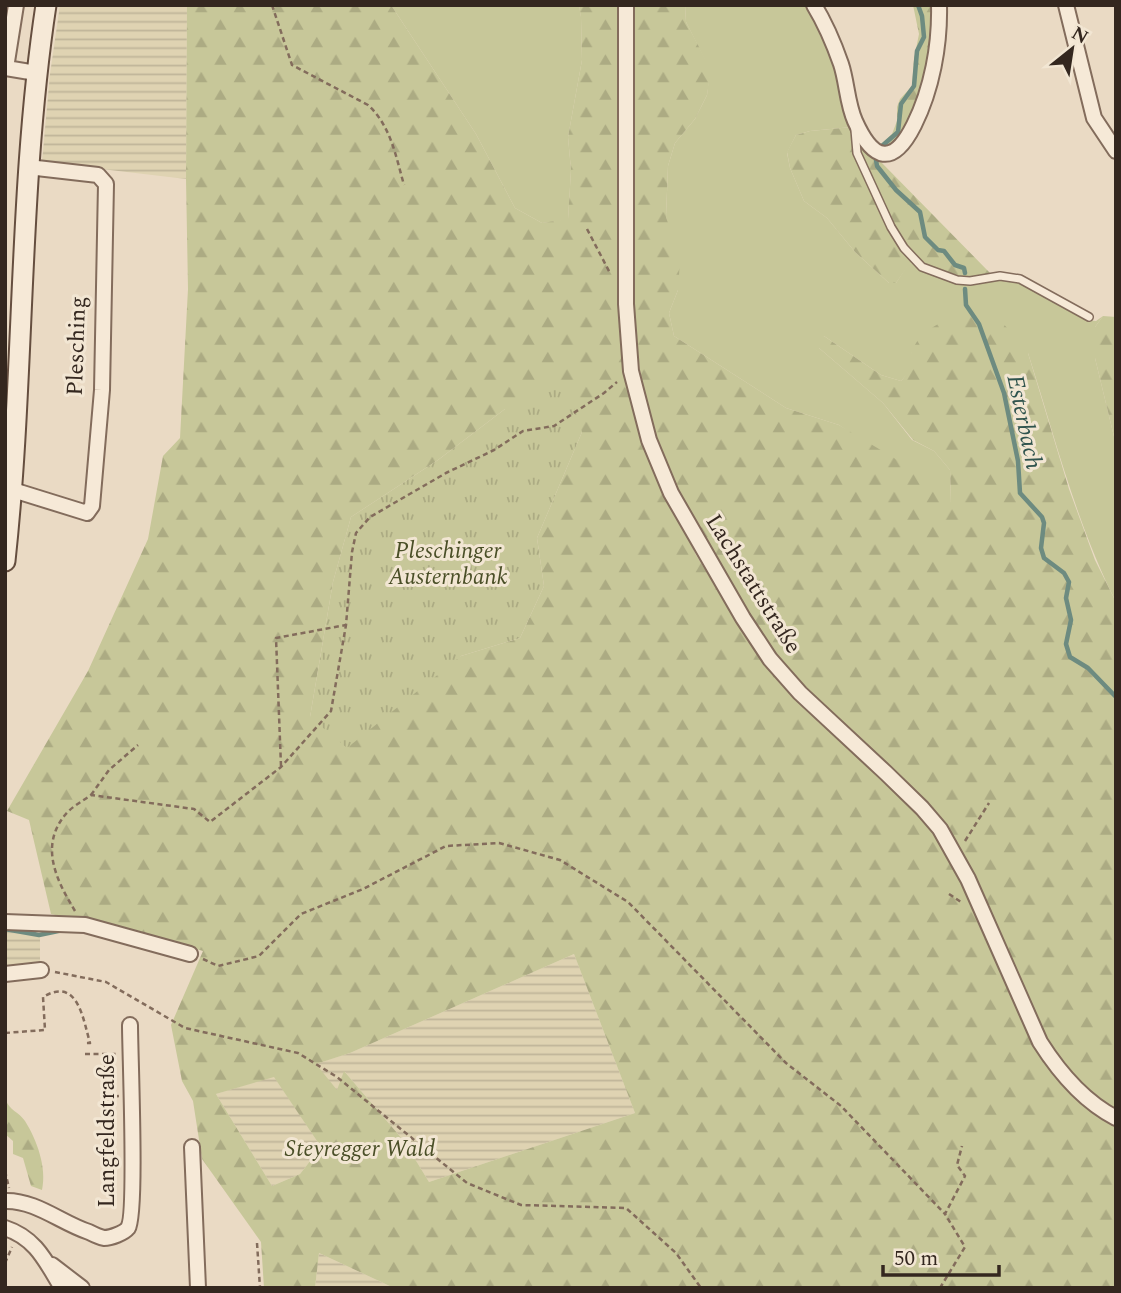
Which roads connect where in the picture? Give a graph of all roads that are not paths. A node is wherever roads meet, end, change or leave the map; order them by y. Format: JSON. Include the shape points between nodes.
{"nodes":[{"id":1,"x":16,"y":5,"type":"edge"},
{"id":2,"x":46,"y":5,"type":"edge"},
{"id":3,"x":626,"y":5,"type":"edge"},
{"id":4,"x":814,"y":5,"type":"edge"},
{"id":5,"x":939,"y":5,"type":"edge"},
{"id":6,"x":1066,"y":5,"type":"edge"},
{"id":7,"x":36,"y":73,"type":"junction"},
{"id":8,"x":854,"y":119,"type":"junction"},
{"id":9,"x":1116,"y":151,"type":"edge"},
{"id":10,"x":28,"y":167,"type":"junction"},
{"id":11,"x":1089,"y":317,"type":"dead end"},
{"id":12,"x":13,"y":491,"type":"junction"},
{"id":13,"x":5,"y":561,"type":"edge"},
{"id":14,"x":5,"y":922,"type":"edge"},
{"id":15,"x":190,"y":954,"type":"road end"},
{"id":16,"x":41,"y":970,"type":"road end"},
{"id":17,"x":5,"y":974,"type":"edge"},
{"id":18,"x":130,"y":1025,"type":"dead end"},
{"id":19,"x":1116,"y":1118,"type":"edge"},
{"id":20,"x":192,"y":1147,"type":"dead end"},
{"id":21,"x":5,"y":1201,"type":"edge"},
{"id":22,"x":5,"y":1228,"type":"edge"},
{"id":23,"x":45,"y":1260,"type":"junction"},
{"id":24,"x":62,"y":1288,"type":"edge"},
{"id":25,"x":82,"y":1288,"type":"edge"},
{"id":26,"x":198,"y":1288,"type":"edge"}],
"edges":[{"from":1,"to":7,"type":"street","via":[[6,68]]},
{"from":2,"to":7,"type":"main road"},
{"from":3,"to":19,"type":"street","name":"Lachstattstraße","via":[[626,304],[631,371],[649,440],[671,493],[770,659],[922,808],[954,851],[1040,1042],[1073,1086]]},
{"from":4,"to":8,"type":"street","via":[[841,65]]},
{"from":5,"to":8,"type":"street","via":[[930,78],[917,118],[900,148],[882,154],[872,148]]},
{"from":6,"to":9,"type":"street","via":[[1094,118]]},
{"from":7,"to":10,"type":"main road"},
{"from":8,"to":11,"type":"lane","via":[[856,153],[904,248],[922,267],[957,280],[1020,279]]},
{"from":10,"to":12,"type":"main road"},
{"from":10,"to":12,"type":"street","name":"Plesching","via":[[99,175],[107,184],[102,390],[92,506],[87,513]]},
{"from":12,"to":13,"type":"main road"},
{"from":14,"to":15,"type":"street","via":[[85,925]]},
{"from":16,"to":17,"type":"street"},
{"from":18,"to":21,"type":"street","name":"Langfeldstraße","via":[[132,1189],[127,1229],[104,1238],[19,1200]]},
{"from":20,"to":26,"type":"street"},
{"from":22,"to":23,"type":"street","via":[[28,1238]]},
{"from":23,"to":24,"type":"street"},
{"from":23,"to":25,"type":"street"}]}
